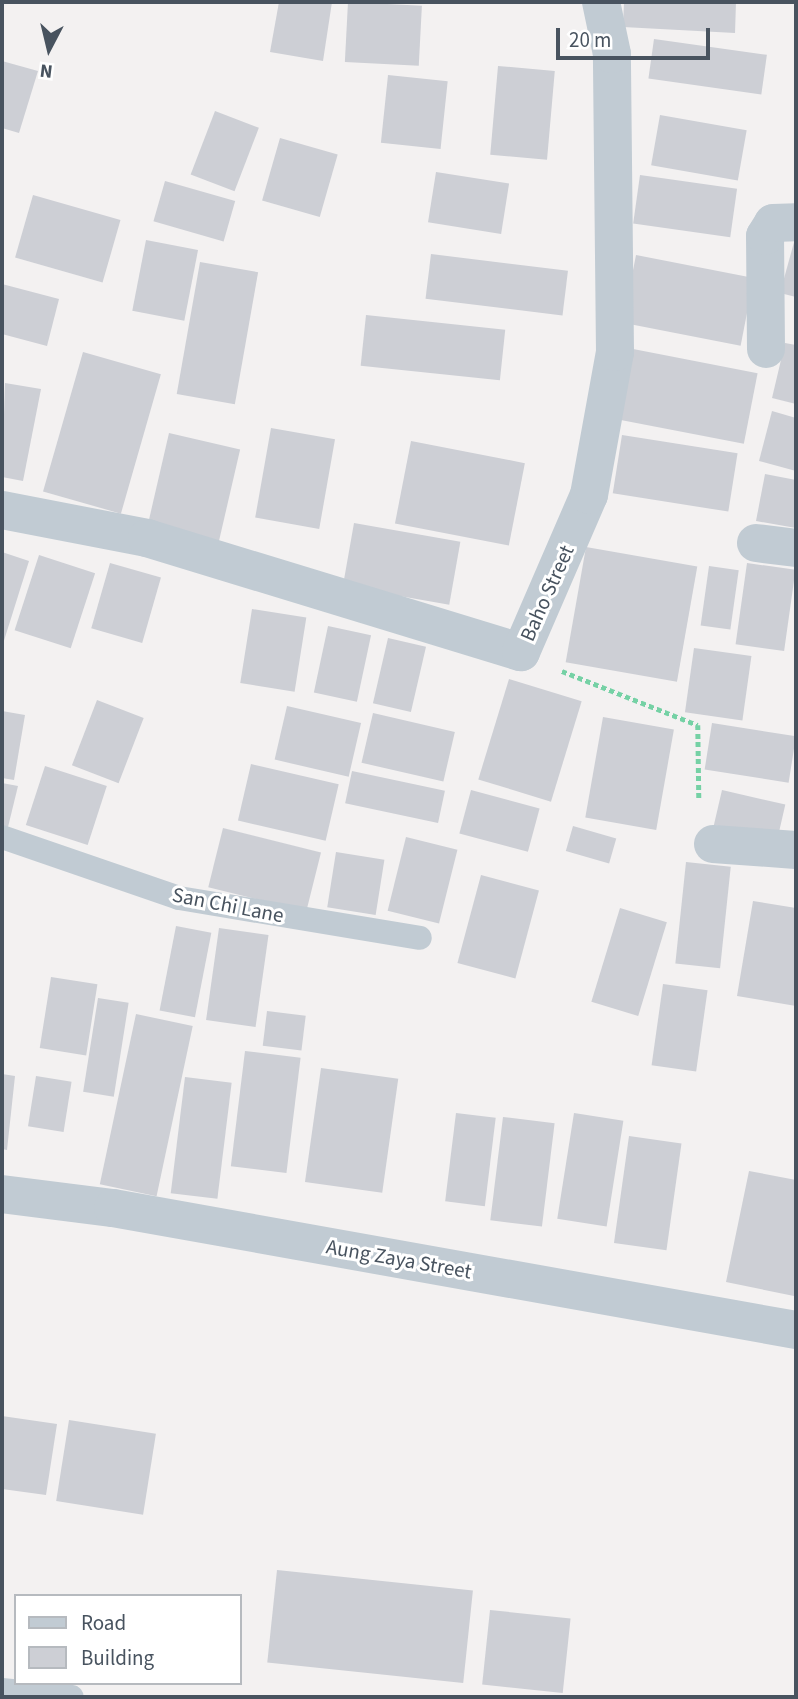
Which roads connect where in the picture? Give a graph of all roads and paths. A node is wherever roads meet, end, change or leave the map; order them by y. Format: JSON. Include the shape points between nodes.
{"nodes":[{"id":1,"x":601,"y":2,"type":"edge"},
{"id":2,"x":796,"y":222,"type":"edge"},
{"id":3,"x":776,"y":329,"type":"edge"},
{"id":4,"x":2,"y":510,"type":"edge"},
{"id":5,"x":756,"y":543,"type":"dead end"},
{"id":6,"x":796,"y":548,"type":"edge"},
{"id":7,"x":521,"y":652,"type":"junction"},
{"id":8,"x":2,"y":837,"type":"edge"},
{"id":9,"x":713,"y":844,"type":"joint"},
{"id":10,"x":796,"y":850,"type":"edge"},
{"id":11,"x":420,"y":938,"type":"dead end"},
{"id":12,"x":2,"y":1194,"type":"edge"},
{"id":13,"x":796,"y":1330,"type":"edge"},
{"id":14,"x":2,"y":1690,"type":"edge"},
{"id":15,"x":72,"y":1697,"type":"edge"}],
"edges":[{"from":1,"to":7,"type":"street","name":"Baho Street","via":[[612,54],[615,352],[589,495]]},
{"from":2,"to":3,"type":"street","via":[[773,223],[765,236]]},
{"from":4,"to":7,"type":"street","name":"Baho Street","via":[[147,538]]},
{"from":5,"to":6,"type":"street"},
{"from":7,"to":9,"type":"path","via":[[698,725],[700,819]]},
{"from":8,"to":11,"type":"lane","name":"San Chi Lane","via":[[179,898]]},
{"from":9,"to":10,"type":"street"},
{"from":12,"to":13,"type":"street","name":"Aung Zaya Street","via":[[113,1208]]},
{"from":14,"to":15,"type":"lane"}]}
